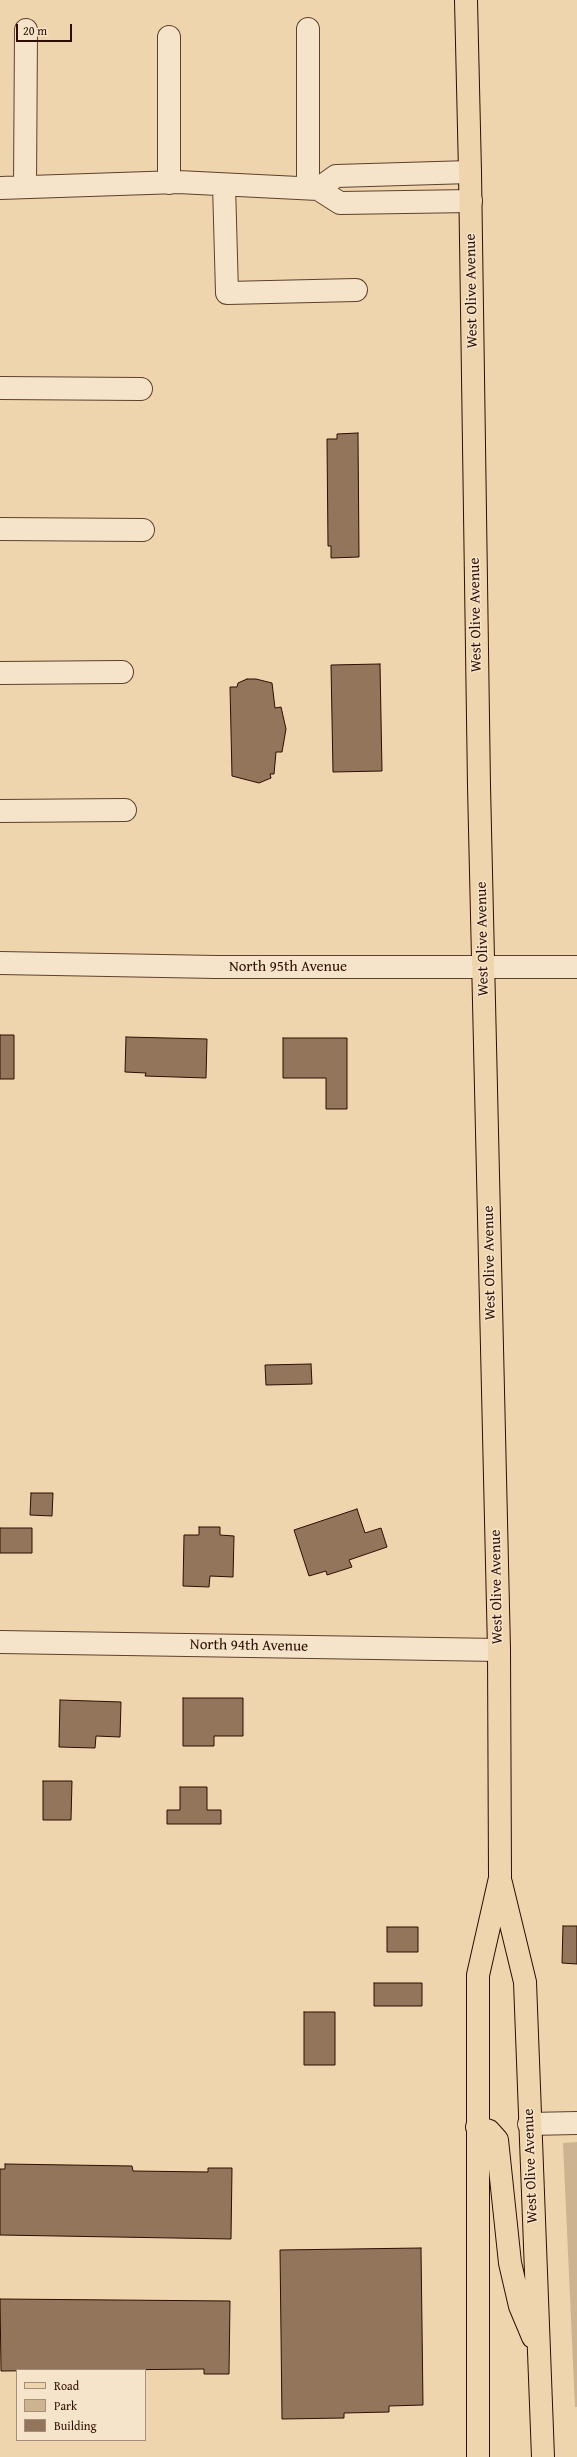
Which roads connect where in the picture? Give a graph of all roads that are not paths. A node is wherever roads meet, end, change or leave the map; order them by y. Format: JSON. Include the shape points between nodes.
{"nodes":[{"id":1,"x":466,"y":0,"type":"edge"},
{"id":2,"x":26,"y":30,"type":"dead end"},
{"id":3,"x":308,"y":30,"type":"dead end"},
{"id":4,"x":169,"y":37,"type":"dead end"},
{"id":5,"x":470,"y":172,"type":"junction"},
{"id":6,"x":169,"y":183,"type":"junction"},
{"id":7,"x":224,"y":185,"type":"junction"},
{"id":8,"x":25,"y":187,"type":"junction"},
{"id":9,"x":0,"y":188,"type":"edge"},
{"id":10,"x":313,"y":188,"type":"junction"},
{"id":11,"x":471,"y":201,"type":"junction"},
{"id":12,"x":356,"y":290,"type":"dead end"},
{"id":13,"x":0,"y":388,"type":"edge"},
{"id":14,"x":141,"y":389,"type":"dead end"},
{"id":15,"x":0,"y":529,"type":"edge"},
{"id":16,"x":143,"y":530,"type":"dead end"},
{"id":17,"x":122,"y":672,"type":"dead end"},
{"id":18,"x":0,"y":673,"type":"edge"},
{"id":19,"x":125,"y":810,"type":"dead end"},
{"id":20,"x":0,"y":812,"type":"edge"},
{"id":21,"x":0,"y":964,"type":"edge"},
{"id":22,"x":483,"y":967,"type":"junction"},
{"id":23,"x":577,"y":967,"type":"edge"},
{"id":24,"x":0,"y":1642,"type":"edge"},
{"id":25,"x":499,"y":1650,"type":"junction"},
{"id":26,"x":500,"y":1878,"type":"junction"},
{"id":27,"x":577,"y":2123,"type":"edge"},
{"id":28,"x":530,"y":2124,"type":"junction"},
{"id":29,"x":477,"y":2127,"type":"junction"},
{"id":30,"x":538,"y":2351,"type":"junction"},
{"id":31,"x":478,"y":2457,"type":"edge"},
{"id":32,"x":543,"y":2457,"type":"edge"}],
"edges":[{"from":1,"to":5,"type":"main road","name":"West Olive Avenue"},
{"from":2,"to":8,"type":"street"},
{"from":3,"to":10,"type":"street"},
{"from":4,"to":6,"type":"street"},
{"from":5,"to":10,"type":"street","via":[[336,176]]},
{"from":5,"to":11,"type":"main road","name":"West Olive Avenue"},
{"from":6,"to":7,"type":"street"},
{"from":6,"to":8,"type":"street"},
{"from":7,"to":10,"type":"street"},
{"from":7,"to":12,"type":"street","via":[[227,294]]},
{"from":8,"to":9,"type":"street"},
{"from":10,"to":11,"type":"street","via":[[340,203]]},
{"from":11,"to":22,"type":"main road","name":"West Olive Avenue"},
{"from":13,"to":14,"type":"street"},
{"from":15,"to":16,"type":"street"},
{"from":17,"to":18,"type":"street"},
{"from":19,"to":20,"type":"street"},
{"from":21,"to":22,"type":"street","name":"North 95th Avenue"},
{"from":22,"to":23,"type":"street","name":"North 95th Avenue"},
{"from":22,"to":25,"type":"main road","name":"West Olive Avenue"},
{"from":24,"to":25,"type":"street","name":"North 94th Avenue"},
{"from":25,"to":26,"type":"main road","name":"West Olive Avenue"},
{"from":26,"to":28,"type":"main road","name":"West Olive Avenue","via":[[525,1982]]},
{"from":26,"to":29,"type":"main road","name":"West Olive Avenue","via":[[478,1974]]},
{"from":27,"to":28,"type":"street"},
{"from":28,"to":30,"type":"main road","name":"West Olive Avenue"},
{"from":29,"to":30,"type":"main road","via":[[489,2131],[497,2140],[510,2263],[520,2306]]},
{"from":29,"to":31,"type":"main road","name":"West Olive Avenue"},
{"from":30,"to":32,"type":"main road","name":"West Olive Avenue"}]}
